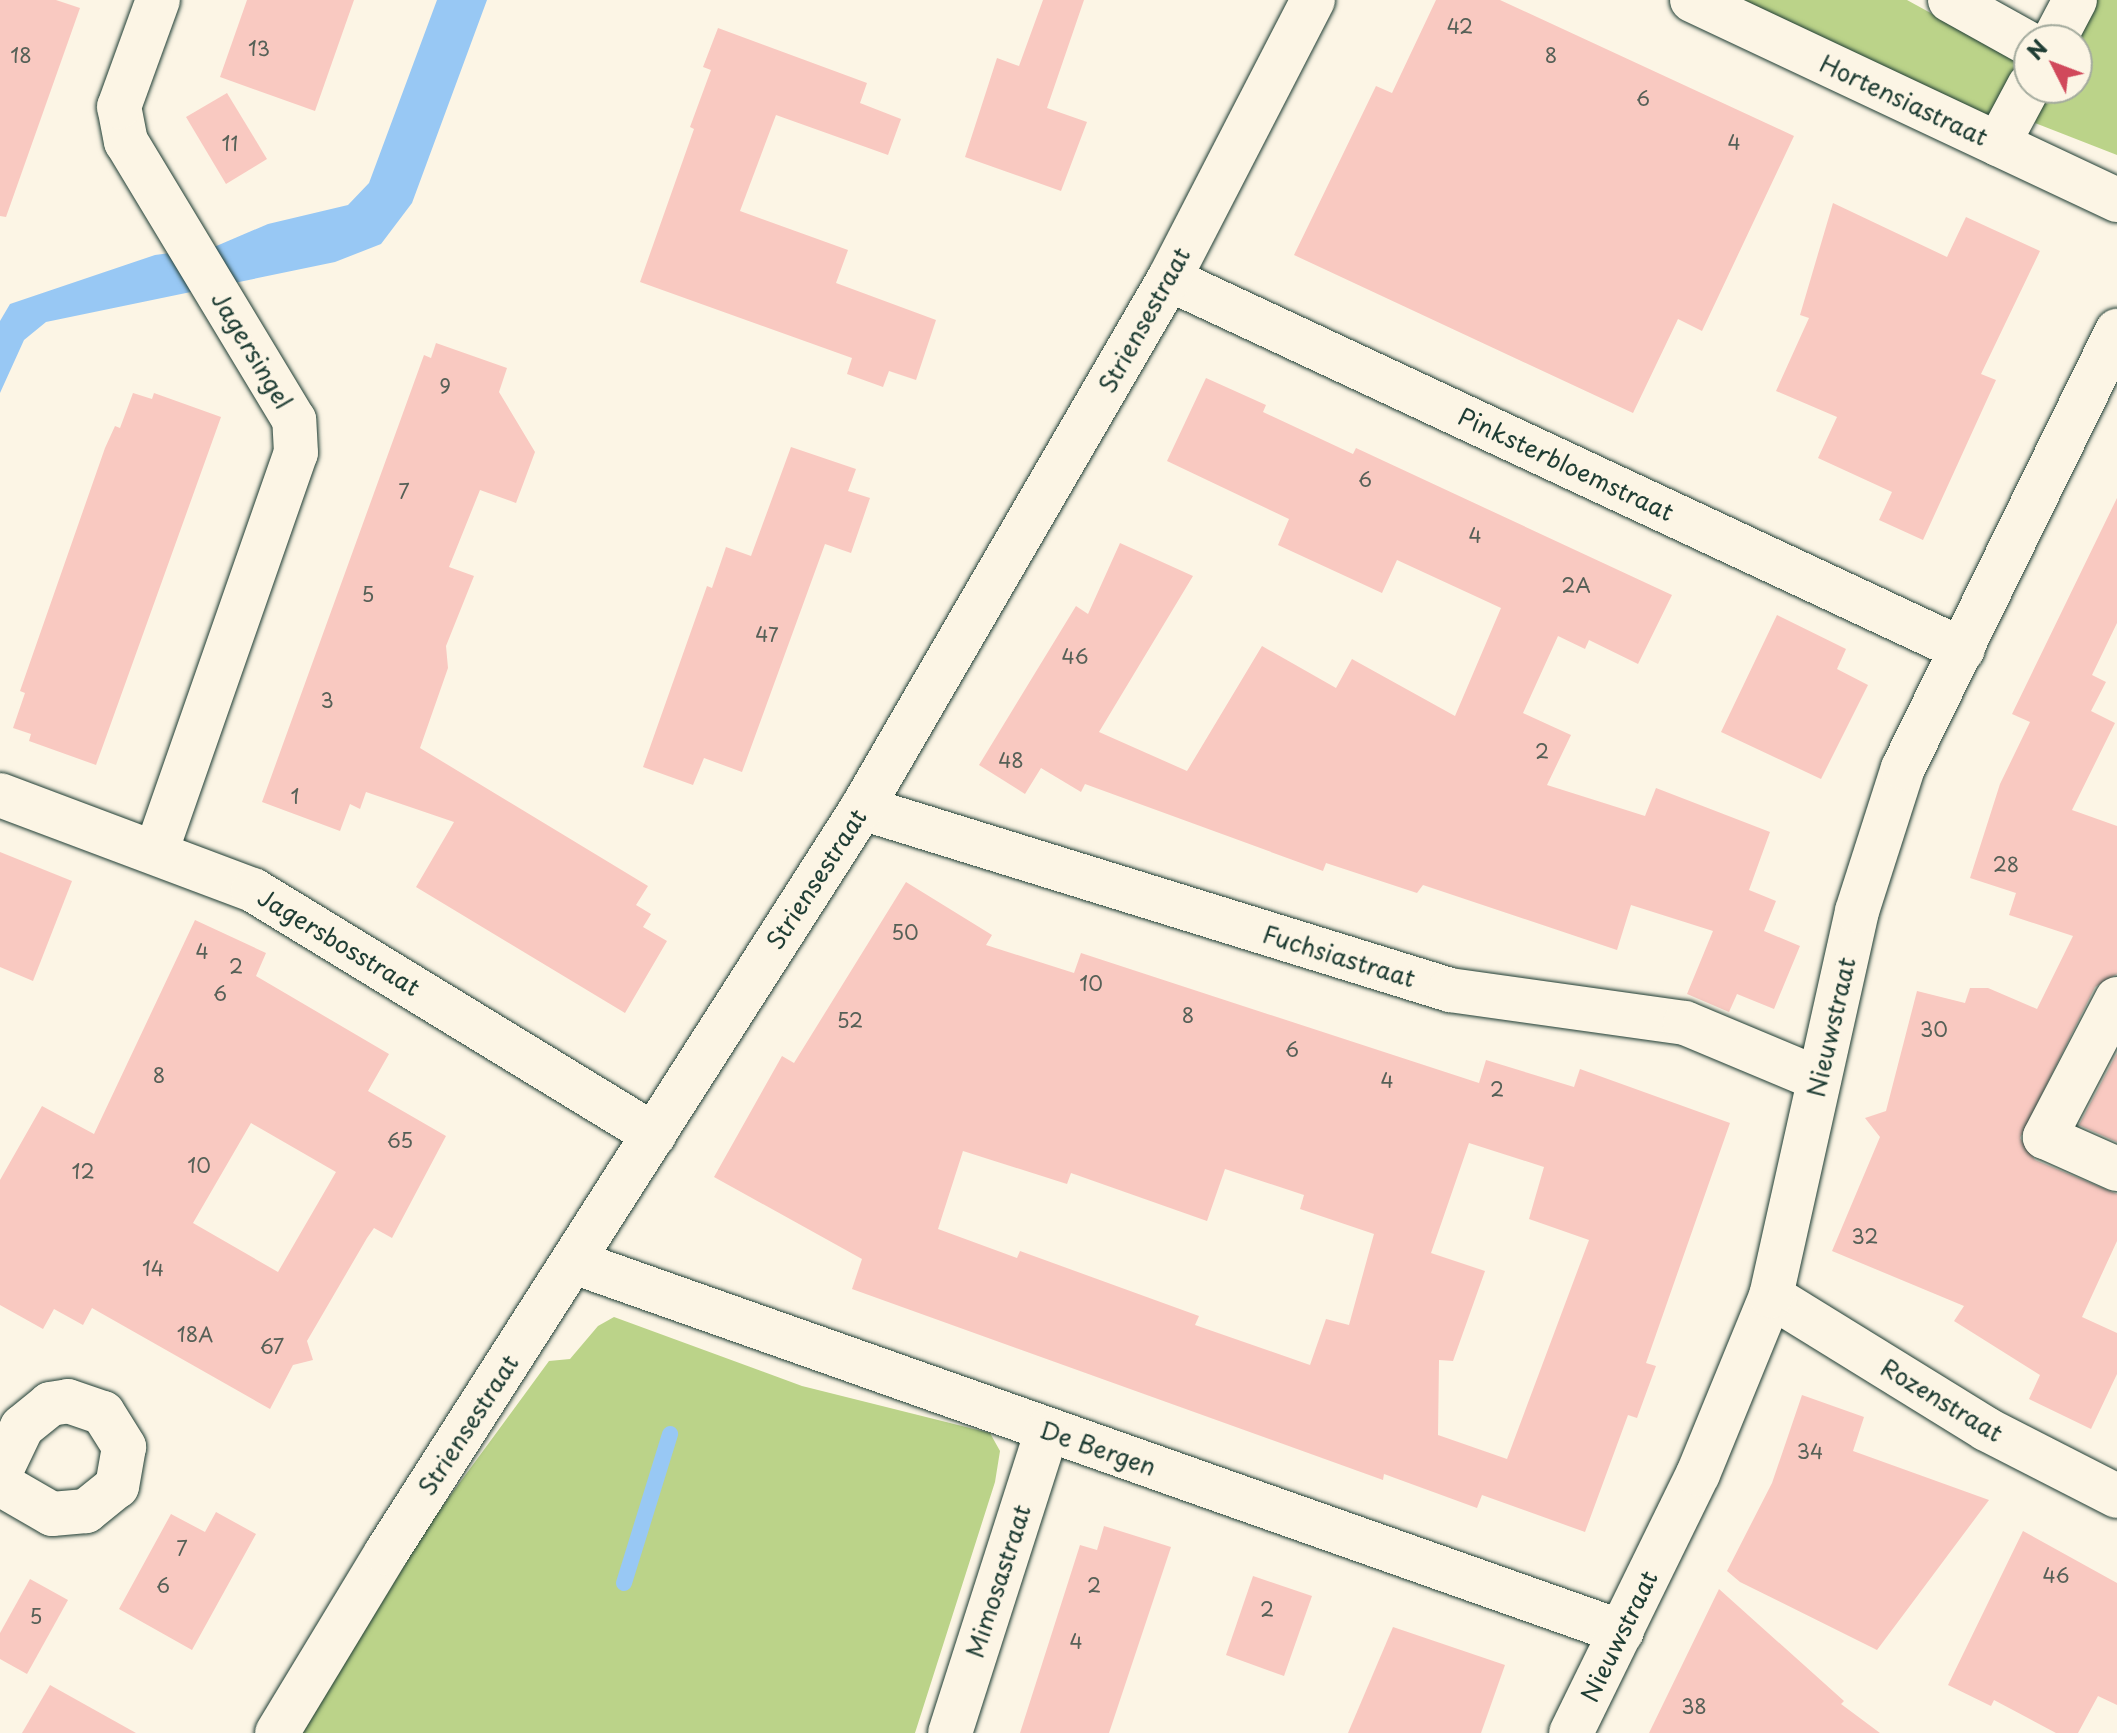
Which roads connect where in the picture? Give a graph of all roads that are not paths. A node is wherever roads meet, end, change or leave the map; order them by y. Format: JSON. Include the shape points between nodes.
{"nodes":[{"id":1,"x":158,"y":0,"type":"edge"},
{"id":2,"x":1313,"y":0,"type":"edge"},
{"id":3,"x":1692,"y":0,"type":"edge"},
{"id":4,"x":1950,"y":0,"type":"edge"},
{"id":5,"x":2075,"y":0,"type":"edge"},
{"id":6,"x":2062,"y":24,"type":"edge"},
{"id":7,"x":2013,"y":35,"type":"edge"},
{"id":8,"x":2019,"y":104,"type":"edge"},
{"id":9,"x":1998,"y":144,"type":"junction"},
{"id":10,"x":2117,"y":200,"type":"edge"},
{"id":11,"x":1169,"y":279,"type":"junction"},
{"id":12,"x":2117,"y":331,"type":"edge"},
{"id":13,"x":1963,"y":650,"type":"junction"},
{"id":14,"x":0,"y":795,"type":"edge"},
{"id":15,"x":862,"y":808,"type":"junction"},
{"id":16,"x":156,"y":852,"type":"junction"},
{"id":17,"x":2117,"y":999,"type":"edge"},
{"id":18,"x":1819,"y":1079,"type":"junction"},
{"id":19,"x":654,"y":1135,"type":"junction"},
{"id":20,"x":2117,"y":1169,"type":"edge"},
{"id":21,"x":574,"y":1262,"type":"junction"},
{"id":22,"x":1771,"y":1296,"type":"junction"},
{"id":23,"x":1047,"y":1430,"type":"junction"},
{"id":24,"x":0,"y":1473,"type":"edge"},
{"id":25,"x":0,"y":1484,"type":"edge"},
{"id":26,"x":2117,"y":1496,"type":"edge"},
{"id":27,"x":1622,"y":1632,"type":"junction"},
{"id":28,"x":277,"y":1733,"type":"edge"},
{"id":29,"x":950,"y":1733,"type":"edge"},
{"id":30,"x":1571,"y":1733,"type":"edge"}],
"edges":[{"from":1,"to":16,"type":"street","name":"Jagersingel","via":[[119,107],[126,142],[294,420],[296,453]]},
{"from":2,"to":11,"type":"street","name":"Striensestraat"},
{"from":3,"to":9,"type":"street","name":"Hortensiastraat"},
{"from":4,"to":7,"type":"street"},
{"from":5,"to":6,"type":"street"},
{"from":8,"to":9,"type":"street"},
{"from":9,"to":10,"type":"street","name":"Hortensiastraat"},
{"from":11,"to":13,"type":"street","name":"Pinksterbloemstraat"},
{"from":11,"to":15,"type":"street","name":"Striensestraat"},
{"from":12,"to":13,"type":"street","name":"Nieuwstraat"},
{"from":13,"to":18,"type":"street","name":"Nieuwstraat","via":[[1903,768],[1857,911]]},
{"from":14,"to":16,"type":"street","name":"Jagersbosstraat"},
{"from":15,"to":18,"type":"street","name":"Fuchsiastraat","via":[[1450,990],[1685,1023]]},
{"from":15,"to":19,"type":"street","name":"Striensestraat"},
{"from":16,"to":19,"type":"street","name":"Jagersbosstraat","via":[[253,890]]},
{"from":17,"to":20,"type":"street","via":[[2045,1137]]},
{"from":18,"to":22,"type":"street","name":"Nieuwstraat"},
{"from":19,"to":21,"type":"street","name":"Striensestraat"},
{"from":21,"to":23,"type":"street","name":"De Bergen"},
{"from":21,"to":28,"type":"street","name":"Striensestraat"},
{"from":22,"to":26,"type":"street","name":"Rozenstraat","via":[[1986,1429]]},
{"from":22,"to":27,"type":"street","name":"Nieuwstraat","via":[[1698,1474]]},
{"from":23,"to":27,"type":"street","name":"De Bergen"},
{"from":23,"to":29,"type":"street","name":"Mimosastraat"},
{"from":24,"to":25,"type":"street","via":[[22,1427],[50,1404],[86,1404],[103,1413],[124,1447],[117,1486],[86,1511],[52,1514]]},
{"from":27,"to":30,"type":"street","name":"Nieuwstraat"}]}
